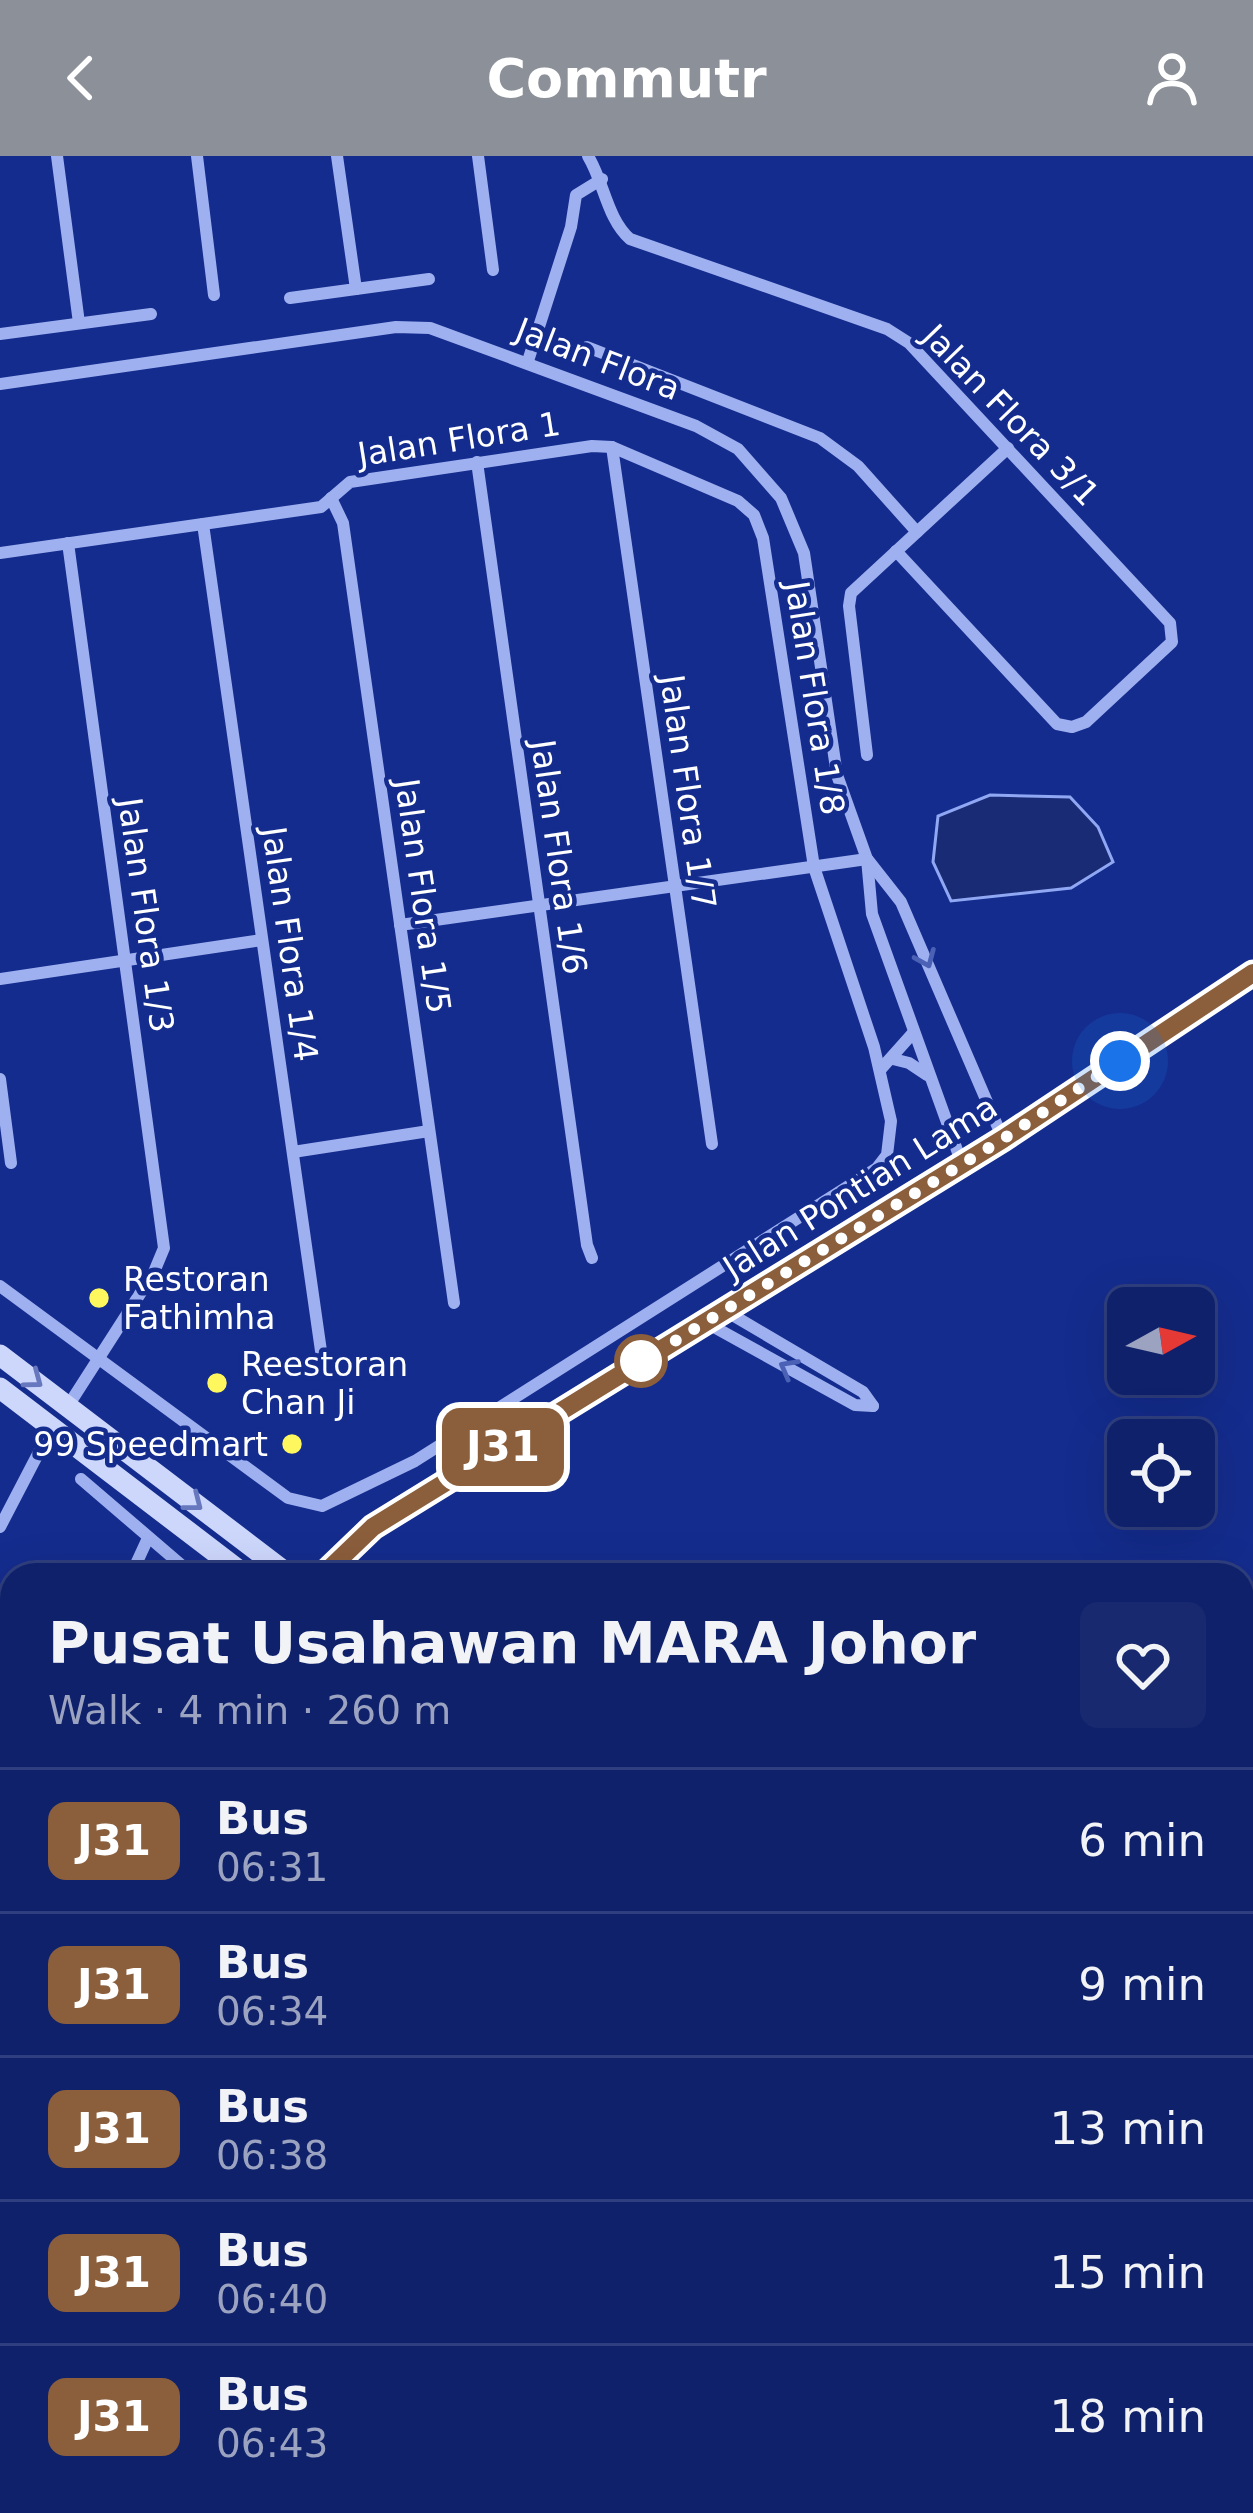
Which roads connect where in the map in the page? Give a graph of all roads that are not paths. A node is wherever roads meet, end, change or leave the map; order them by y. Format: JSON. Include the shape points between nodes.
{"nodes":[{"id":1,"x":57,"y":156,"type":"edge"},
{"id":2,"x":196,"y":156,"type":"edge"},
{"id":3,"x":337,"y":156,"type":"edge"},
{"id":4,"x":478,"y":156,"type":"edge"},
{"id":5,"x":588,"y":156,"type":"edge"},
{"id":6,"x":602,"y":179,"type":"junction"},
{"id":7,"x":493,"y":270,"type":"dead end"},
{"id":8,"x":429,"y":279,"type":"dead end"},
{"id":9,"x":356,"y":289,"type":"junction"},
{"id":10,"x":214,"y":296,"type":"dead end"},
{"id":11,"x":290,"y":298,"type":"dead end"},
{"id":12,"x":151,"y":314,"type":"dead end"},
{"id":13,"x":79,"y":323,"type":"junction"},
{"id":14,"x":0,"y":334,"type":"edge"},
{"id":15,"x":587,"y":347,"type":"dead end"},
{"id":16,"x":528,"y":361,"type":"junction"},
{"id":17,"x":0,"y":384,"type":"edge"},
{"id":18,"x":612,"y":447,"type":"junction"},
{"id":19,"x":1008,"y":448,"type":"junction"},
{"id":20,"x":477,"y":462,"type":"junction"},
{"id":21,"x":332,"y":498,"type":"junction"},
{"id":22,"x":203,"y":524,"type":"junction"},
{"id":23,"x":917,"y":532,"type":"junction"},
{"id":24,"x":763,"y":538,"type":"joint"},
{"id":25,"x":68,"y":543,"type":"junction"},
{"id":26,"x":896,"y":551,"type":"junction"},
{"id":27,"x":0,"y":553,"type":"edge"},
{"id":28,"x":867,"y":755,"type":"dead end"},
{"id":29,"x":867,"y":859,"type":"junction"},
{"id":30,"x":814,"y":867,"type":"junction"},
{"id":31,"x":675,"y":886,"type":"junction"},
{"id":32,"x":539,"y":905,"type":"junction"},
{"id":33,"x":400,"y":925,"type":"junction"},
{"id":34,"x":262,"y":940,"type":"junction"},
{"id":35,"x":125,"y":960,"type":"junction"},
{"id":36,"x":1253,"y":973,"type":"edge"},
{"id":37,"x":0,"y":979,"type":"edge"},
{"id":38,"x":913,"y":1033,"type":"junction"},
{"id":39,"x":892,"y":1059,"type":"junction"},
{"id":40,"x":880,"y":1070,"type":"junction"},
{"id":41,"x":0,"y":1079,"type":"edge"},
{"id":42,"x":931,"y":1081,"type":"junction"},
{"id":43,"x":429,"y":1131,"type":"junction"},
{"id":44,"x":1003,"y":1139,"type":"junction"},
{"id":45,"x":712,"y":1144,"type":"dead end"},
{"id":46,"x":293,"y":1152,"type":"junction"},
{"id":47,"x":11,"y":1162,"type":"dead end"},
{"id":48,"x":962,"y":1164,"type":"junction"},
{"id":49,"x":592,"y":1258,"type":"dead end"},
{"id":50,"x":0,"y":1286,"type":"edge"},
{"id":51,"x":454,"y":1303,"type":"dead end"},
{"id":52,"x":714,"y":1316,"type":"junction"},
{"id":53,"x":0,"y":1355,"type":"edge"},
{"id":54,"x":98,"y":1359,"type":"junction"},
{"id":55,"x":324,"y":1372,"type":"dead end"},
{"id":56,"x":0,"y":1388,"type":"edge"},
{"id":57,"x":68,"y":1406,"type":"junction"},
{"id":58,"x":52,"y":1427,"type":"junction"},
{"id":59,"x":81,"y":1479,"type":"dead end"},
{"id":60,"x":0,"y":1527,"type":"edge"},
{"id":61,"x":373,"y":1527,"type":"junction"},
{"id":62,"x":148,"y":1538,"type":"junction"},
{"id":63,"x":260,"y":1554,"type":"junction"},
{"id":64,"x":137,"y":1563,"type":"edge"},
{"id":65,"x":178,"y":1563,"type":"edge"},
{"id":66,"x":228,"y":1563,"type":"edge"},
{"id":67,"x":272,"y":1563,"type":"edge"},
{"id":68,"x":283,"y":1563,"type":"edge"},
{"id":69,"x":314,"y":1563,"type":"edge"},
{"id":70,"x":336,"y":1563,"type":"edge"}],
"edges":[{"from":1,"to":13,"type":"street"},
{"from":2,"to":10,"type":"street"},
{"from":3,"to":9,"type":"street"},
{"from":4,"to":7,"type":"street"},
{"from":5,"to":6,"type":"street","name":"Jalan Flora 3/1"},
{"from":6,"to":16,"type":"street","via":[[576,195]]},
{"from":6,"to":19,"type":"street","name":"Jalan Flora 3/1","via":[[618,228],[630,239],[887,328],[927,359]]},
{"from":8,"to":9,"type":"street"},
{"from":9,"to":11,"type":"street"},
{"from":12,"to":13,"type":"street"},
{"from":13,"to":14,"type":"street"},
{"from":15,"to":23,"type":"street","via":[[820,438],[858,466]]},
{"from":16,"to":17,"type":"street","name":"Jalan Flora","via":[[430,328],[396,327]]},
{"from":16,"to":29,"type":"street","name":"Jalan Flora","via":[[696,426],[738,449],[781,498],[804,553],[837,775]]},
{"from":18,"to":20,"type":"street","name":"Jalan Flora 1"},
{"from":18,"to":24,"type":"street","name":"Jalan Flora 1","via":[[738,501]]},
{"from":18,"to":31,"type":"street","name":"Jalan Flora 1/7"},
{"from":19,"to":23,"type":"street"},
{"from":19,"to":26,"type":"street","name":"Jalan Flora 3/1","via":[[1170,623],[1172,642],[1086,722],[1057,724]]},
{"from":20,"to":21,"type":"street","name":"Jalan Flora 1","via":[[350,482]]},
{"from":20,"to":32,"type":"street","name":"Jalan Flora 1/6"},
{"from":21,"to":22,"type":"street","name":"Jalan Flora 1","via":[[321,508]]},
{"from":21,"to":33,"type":"street","name":"Jalan Flora 1/5","via":[[343,523]]},
{"from":22,"to":25,"type":"street","name":"Jalan Flora 1"},
{"from":22,"to":34,"type":"street","name":"Jalan Flora 1/4"},
{"from":23,"to":26,"type":"street"},
{"from":24,"to":30,"type":"street","name":"Jalan Flora 1/8"},
{"from":25,"to":27,"type":"street","name":"Jalan Flora 1"},
{"from":25,"to":35,"type":"street","name":"Jalan Flora 1/3"},
{"from":26,"to":28,"type":"street","via":[[860,582],[849,606]]},
{"from":29,"to":30,"type":"street"},
{"from":29,"to":38,"type":"street","name":"Jalan Flora","via":[[872,914]]},
{"from":29,"to":44,"type":"street","name":"Jalan Flora","one_way":true,"via":[[901,902]]},
{"from":30,"to":31,"type":"street"},
{"from":30,"to":40,"type":"street","name":"Jalan Flora 1/8"},
{"from":31,"to":32,"type":"street"},
{"from":31,"to":45,"type":"street","name":"Jalan Flora 1/7"},
{"from":32,"to":33,"type":"street"},
{"from":32,"to":49,"type":"street","name":"Jalan Flora 1/6"},
{"from":33,"to":43,"type":"street","name":"Jalan Flora 1/5"},
{"from":34,"to":35,"type":"street"},
{"from":34,"to":46,"type":"street","name":"Jalan Flora 1/4"},
{"from":35,"to":37,"type":"street"},
{"from":35,"to":54,"type":"street","name":"Jalan Flora 1/3","via":[[164,1248]]},
{"from":36,"to":44,"type":"street","name":"Jalan Pontian Lama"},
{"from":38,"to":39,"type":"street"},
{"from":38,"to":42,"type":"street","name":"Jalan Flora"},
{"from":39,"to":40,"type":"street"},
{"from":39,"to":42,"type":"street"},
{"from":40,"to":54,"type":"street","name":"Jalan Flora 1/8","via":[[891,1120],[877,1168],[415,1461],[340,1500],[288,1498]]},
{"from":41,"to":47,"type":"street"},
{"from":42,"to":48,"type":"street","name":"Jalan Flora"},
{"from":43,"to":46,"type":"street"},
{"from":43,"to":51,"type":"street","name":"Jalan Flora 1/5"},
{"from":44,"to":48,"type":"street","name":"Jalan Pontian Lama"},
{"from":46,"to":55,"type":"street","name":"Jalan Flora 1/4"},
{"from":48,"to":52,"type":"street","name":"Jalan Pontian Lama"},
{"from":50,"to":54,"type":"street","name":"Jalan Flora 1/8"},
{"from":52,"to":52,"type":"street","one_way":true,"via":[[863,1392],[873,1406],[854,1405]]},
{"from":52,"to":61,"type":"street","name":"Jalan Pontian Lama"},
{"from":53,"to":57,"type":"street","one_way":true},
{"from":54,"to":57,"type":"street","name":"Jalan Flora 1/3"},
{"from":56,"to":58,"type":"street"},
{"from":57,"to":58,"type":"street"},
{"from":57,"to":63,"type":"street","one_way":true},
{"from":58,"to":60,"type":"street"},
{"from":58,"to":66,"type":"street"},
{"from":59,"to":62,"type":"street"},
{"from":61,"to":69,"type":"street"},
{"from":61,"to":70,"type":"street","name":"Jalan Pontian Lama"},
{"from":62,"to":64,"type":"street"},
{"from":62,"to":65,"type":"street"},
{"from":63,"to":67,"type":"street"},
{"from":63,"to":68,"type":"street"}]}
